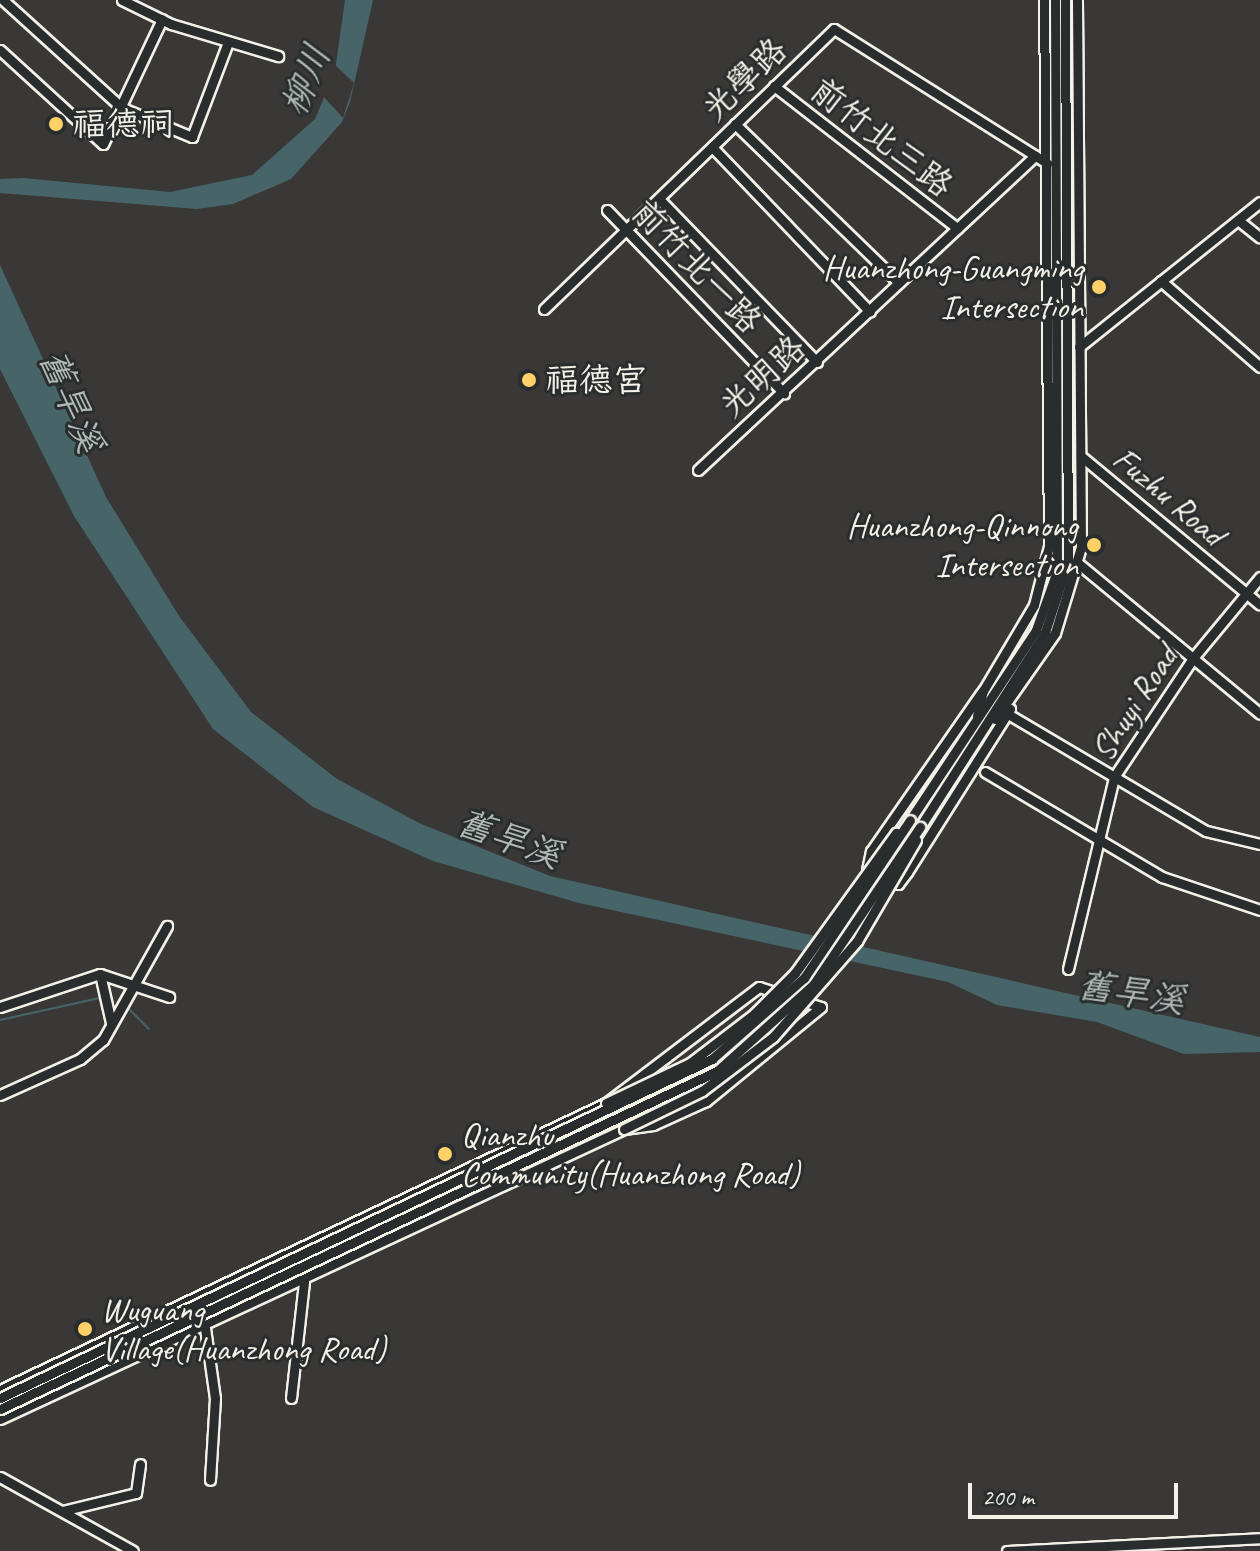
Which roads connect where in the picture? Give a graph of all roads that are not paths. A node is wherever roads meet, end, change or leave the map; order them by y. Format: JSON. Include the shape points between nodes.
{"nodes":[{"id":1,"x":3,"y":0,"type":"edge"},
{"id":2,"x":122,"y":0,"type":"edge"},
{"id":3,"x":1044,"y":0,"type":"edge"},
{"id":4,"x":1055,"y":0,"type":"edge"},
{"id":5,"x":1065,"y":0,"type":"edge"},
{"id":6,"x":1077,"y":0,"type":"edge"},
{"id":7,"x":162,"y":19,"type":"junction"},
{"id":8,"x":228,"y":42,"type":"junction"},
{"id":9,"x":0,"y":50,"type":"edge"},
{"id":10,"x":278,"y":56,"type":"dead end"},
{"id":11,"x":774,"y":86,"type":"junction"},
{"id":12,"x":122,"y":108,"type":"junction"},
{"id":13,"x":735,"y":124,"type":"junction"},
{"id":14,"x":712,"y":147,"type":"junction"},
{"id":15,"x":1035,"y":156,"type":"junction"},
{"id":16,"x":1047,"y":163,"type":"junction"},
{"id":17,"x":659,"y":199,"type":"junction"},
{"id":18,"x":1260,"y":202,"type":"edge"},
{"id":19,"x":607,"y":210,"type":"dead end"},
{"id":20,"x":1238,"y":220,"type":"junction"},
{"id":21,"x":957,"y":228,"type":"junction"},
{"id":22,"x":625,"y":229,"type":"junction"},
{"id":23,"x":1059,"y":234,"type":"junction"},
{"id":24,"x":1260,"y":238,"type":"edge"},
{"id":25,"x":1049,"y":250,"type":"junction"},
{"id":26,"x":1161,"y":281,"type":"junction"},
{"id":27,"x":899,"y":283,"type":"junction"},
{"id":28,"x":544,"y":309,"type":"dead end"},
{"id":29,"x":870,"y":312,"type":"junction"},
{"id":30,"x":1082,"y":345,"type":"junction"},
{"id":31,"x":1071,"y":354,"type":"junction"},
{"id":32,"x":817,"y":362,"type":"junction"},
{"id":33,"x":1058,"y":365,"type":"junction"},
{"id":34,"x":1260,"y":367,"type":"edge"},
{"id":35,"x":1049,"y":372,"type":"junction"},
{"id":36,"x":784,"y":393,"type":"junction"},
{"id":37,"x":1082,"y":457,"type":"junction"},
{"id":38,"x":698,"y":470,"type":"dead end"},
{"id":39,"x":1079,"y":564,"type":"junction"},
{"id":40,"x":1260,"y":577,"type":"edge"},
{"id":41,"x":1246,"y":593,"type":"junction"},
{"id":42,"x":1260,"y":605,"type":"edge"},
{"id":43,"x":1045,"y":632,"type":"junction"},
{"id":44,"x":1193,"y":658,"type":"junction"},
{"id":45,"x":983,"y":691,"type":"junction"},
{"id":46,"x":1013,"y":703,"type":"junction"},
{"id":47,"x":1008,"y":714,"type":"junction"},
{"id":48,"x":1260,"y":714,"type":"edge"},
{"id":49,"x":975,"y":723,"type":"junction"},
{"id":50,"x":984,"y":730,"type":"junction"},
{"id":51,"x":985,"y":772,"type":"dead end"},
{"id":52,"x":1114,"y":777,"type":"junction"},
{"id":53,"x":910,"y":820,"type":"junction"},
{"id":54,"x":920,"y":827,"type":"junction"},
{"id":55,"x":1098,"y":840,"type":"junction"},
{"id":56,"x":1260,"y":844,"type":"edge"},
{"id":57,"x":1260,"y":910,"type":"edge"},
{"id":58,"x":167,"y":926,"type":"dead end"},
{"id":59,"x":1068,"y":969,"type":"dead end"},
{"id":60,"x":101,"y":977,"type":"junction"},
{"id":61,"x":131,"y":983,"type":"junction"},
{"id":62,"x":169,"y":997,"type":"dead end"},
{"id":63,"x":0,"y":1007,"type":"edge"},
{"id":64,"x":111,"y":1023,"type":"junction"},
{"id":65,"x":0,"y":1095,"type":"edge"},
{"id":66,"x":606,"y":1103,"type":"junction"},
{"id":67,"x":624,"y":1129,"type":"junction"},
{"id":68,"x":304,"y":1282,"type":"junction"},
{"id":69,"x":205,"y":1328,"type":"junction"},
{"id":70,"x":66,"y":1357,"type":"junction"},
{"id":71,"x":51,"y":1365,"type":"junction"},
{"id":72,"x":82,"y":1386,"type":"junction"},
{"id":73,"x":0,"y":1390,"type":"edge"},
{"id":74,"x":68,"y":1392,"type":"junction"},
{"id":75,"x":0,"y":1398,"type":"edge"},
{"id":76,"x":291,"y":1398,"type":"dead end"},
{"id":77,"x":0,"y":1409,"type":"edge"},
{"id":78,"x":11,"y":1414,"type":"junction"},
{"id":79,"x":0,"y":1419,"type":"edge"},
{"id":80,"x":0,"y":1431,"type":"edge"},
{"id":81,"x":140,"y":1464,"type":"dead end"},
{"id":82,"x":0,"y":1477,"type":"edge"},
{"id":83,"x":210,"y":1480,"type":"dead end"},
{"id":84,"x":62,"y":1511,"type":"junction"},
{"id":85,"x":1260,"y":1538,"type":"edge"},
{"id":86,"x":133,"y":1551,"type":"edge"},
{"id":87,"x":1007,"y":1551,"type":"edge"}],
"edges":[{"from":1,"to":12,"type":"street"},
{"from":2,"to":7,"type":"street"},
{"from":3,"to":16,"type":"street"},
{"from":4,"to":23,"type":"street"},
{"from":5,"to":31,"type":"street"},
{"from":6,"to":30,"type":"street"},
{"from":7,"to":8,"type":"street"},
{"from":7,"to":12,"type":"street"},
{"from":8,"to":10,"type":"street"},
{"from":8,"to":12,"type":"street","via":[[192,137]]},
{"from":9,"to":12,"type":"street","via":[[98,144]]},
{"from":11,"to":13,"type":"street","name":"光學路"},
{"from":11,"to":15,"type":"street","name":"光學路","via":[[839,30]]},
{"from":11,"to":21,"type":"street","name":"前竹北三路"},
{"from":13,"to":14,"type":"street","name":"光學路"},
{"from":13,"to":27,"type":"street"},
{"from":14,"to":17,"type":"street","name":"光學路"},
{"from":14,"to":29,"type":"street"},
{"from":15,"to":16,"type":"street","name":"光學路"},
{"from":15,"to":21,"type":"street","name":"光明路"},
{"from":16,"to":25,"type":"street"},
{"from":17,"to":22,"type":"street","name":"光學路"},
{"from":17,"to":32,"type":"street"},
{"from":18,"to":20,"type":"street"},
{"from":19,"to":22,"type":"street","name":"前竹北一路"},
{"from":20,"to":24,"type":"street"},
{"from":20,"to":26,"type":"street"},
{"from":21,"to":27,"type":"street","name":"光明路"},
{"from":22,"to":28,"type":"street","name":"光學路"},
{"from":22,"to":36,"type":"street","name":"前竹北一路"},
{"from":23,"to":25,"type":"street"},
{"from":23,"to":33,"type":"street"},
{"from":25,"to":35,"type":"street"},
{"from":26,"to":30,"type":"street"},
{"from":26,"to":34,"type":"street"},
{"from":27,"to":29,"type":"street","name":"光明路"},
{"from":29,"to":32,"type":"street","name":"光明路"},
{"from":30,"to":31,"type":"street"},
{"from":30,"to":37,"type":"street"},
{"from":31,"to":33,"type":"street"},
{"from":31,"to":43,"type":"street","via":[[1068,562]]},
{"from":32,"to":36,"type":"street","name":"光明路"},
{"from":33,"to":35,"type":"street"},
{"from":33,"to":43,"type":"street","via":[[1061,535]]},
{"from":35,"to":45,"type":"street","via":[[1049,546],[1025,626]]},
{"from":36,"to":38,"type":"street","name":"光明路"},
{"from":37,"to":39,"type":"street"},
{"from":37,"to":41,"type":"street","name":"Fuzhu Road"},
{"from":39,"to":43,"type":"street"},
{"from":39,"to":44,"type":"street"},
{"from":40,"to":41,"type":"street","name":"Shuyi Road"},
{"from":41,"to":42,"type":"street","name":"Fuzhu Road"},
{"from":41,"to":44,"type":"street","name":"Shuyi Road"},
{"from":43,"to":46,"type":"street"},
{"from":43,"to":49,"type":"street"},
{"from":43,"to":50,"type":"street"},
{"from":44,"to":48,"type":"street"},
{"from":44,"to":52,"type":"street","name":"Shuyi Road"},
{"from":45,"to":47,"type":"street","via":[[951,728],[871,851],[867,870],[898,884]]},
{"from":45,"to":49,"type":"street"},
{"from":46,"to":47,"type":"street"},
{"from":46,"to":50,"type":"street"},
{"from":47,"to":52,"type":"street"},
{"from":49,"to":53,"type":"street"},
{"from":50,"to":54,"type":"street"},
{"from":51,"to":55,"type":"street"},
{"from":52,"to":55,"type":"street","name":"Shuyi Road"},
{"from":52,"to":56,"type":"street","via":[[1206,831]]},
{"from":53,"to":66,"type":"street","bridge":true,"via":[[795,973],[754,1014],[690,1063]]},
{"from":53,"to":75,"type":"street","bridge":true,"via":[[804,978],[712,1059]]},
{"from":54,"to":67,"type":"street","bridge":true,"via":[[910,855],[820,991],[714,1082]]},
{"from":54,"to":77,"type":"street","bridge":true,"via":[[813,985],[717,1071]]},
{"from":55,"to":57,"type":"street","via":[[1196,893]]},
{"from":55,"to":59,"type":"street","name":"Shuyi Road"},
{"from":58,"to":61,"type":"street"},
{"from":60,"to":61,"type":"street"},
{"from":60,"to":63,"type":"street"},
{"from":60,"to":64,"type":"street"},
{"from":61,"to":62,"type":"street"},
{"from":61,"to":64,"type":"street"},
{"from":64,"to":65,"type":"street","via":[[80,1059]]},
{"from":66,"to":67,"type":"street","via":[[624,1083],[698,1041],[759,987],[821,1007],[706,1101],[653,1125]]},
{"from":66,"to":70,"type":"street"},
{"from":67,"to":68,"type":"street"},
{"from":68,"to":69,"type":"street"},
{"from":68,"to":76,"type":"street"},
{"from":69,"to":72,"type":"street"},
{"from":69,"to":83,"type":"street","via":[[215,1398]]},
{"from":70,"to":71,"type":"street"},
{"from":70,"to":72,"type":"street"},
{"from":71,"to":73,"type":"street"},
{"from":71,"to":74,"type":"street","via":[[65,1375]]},
{"from":72,"to":74,"type":"street"},
{"from":74,"to":78,"type":"street"},
{"from":78,"to":79,"type":"street"},
{"from":78,"to":80,"type":"street"},
{"from":81,"to":84,"type":"street","via":[[136,1493]]},
{"from":82,"to":84,"type":"street"},
{"from":84,"to":86,"type":"street"},
{"from":85,"to":87,"type":"street"}]}
